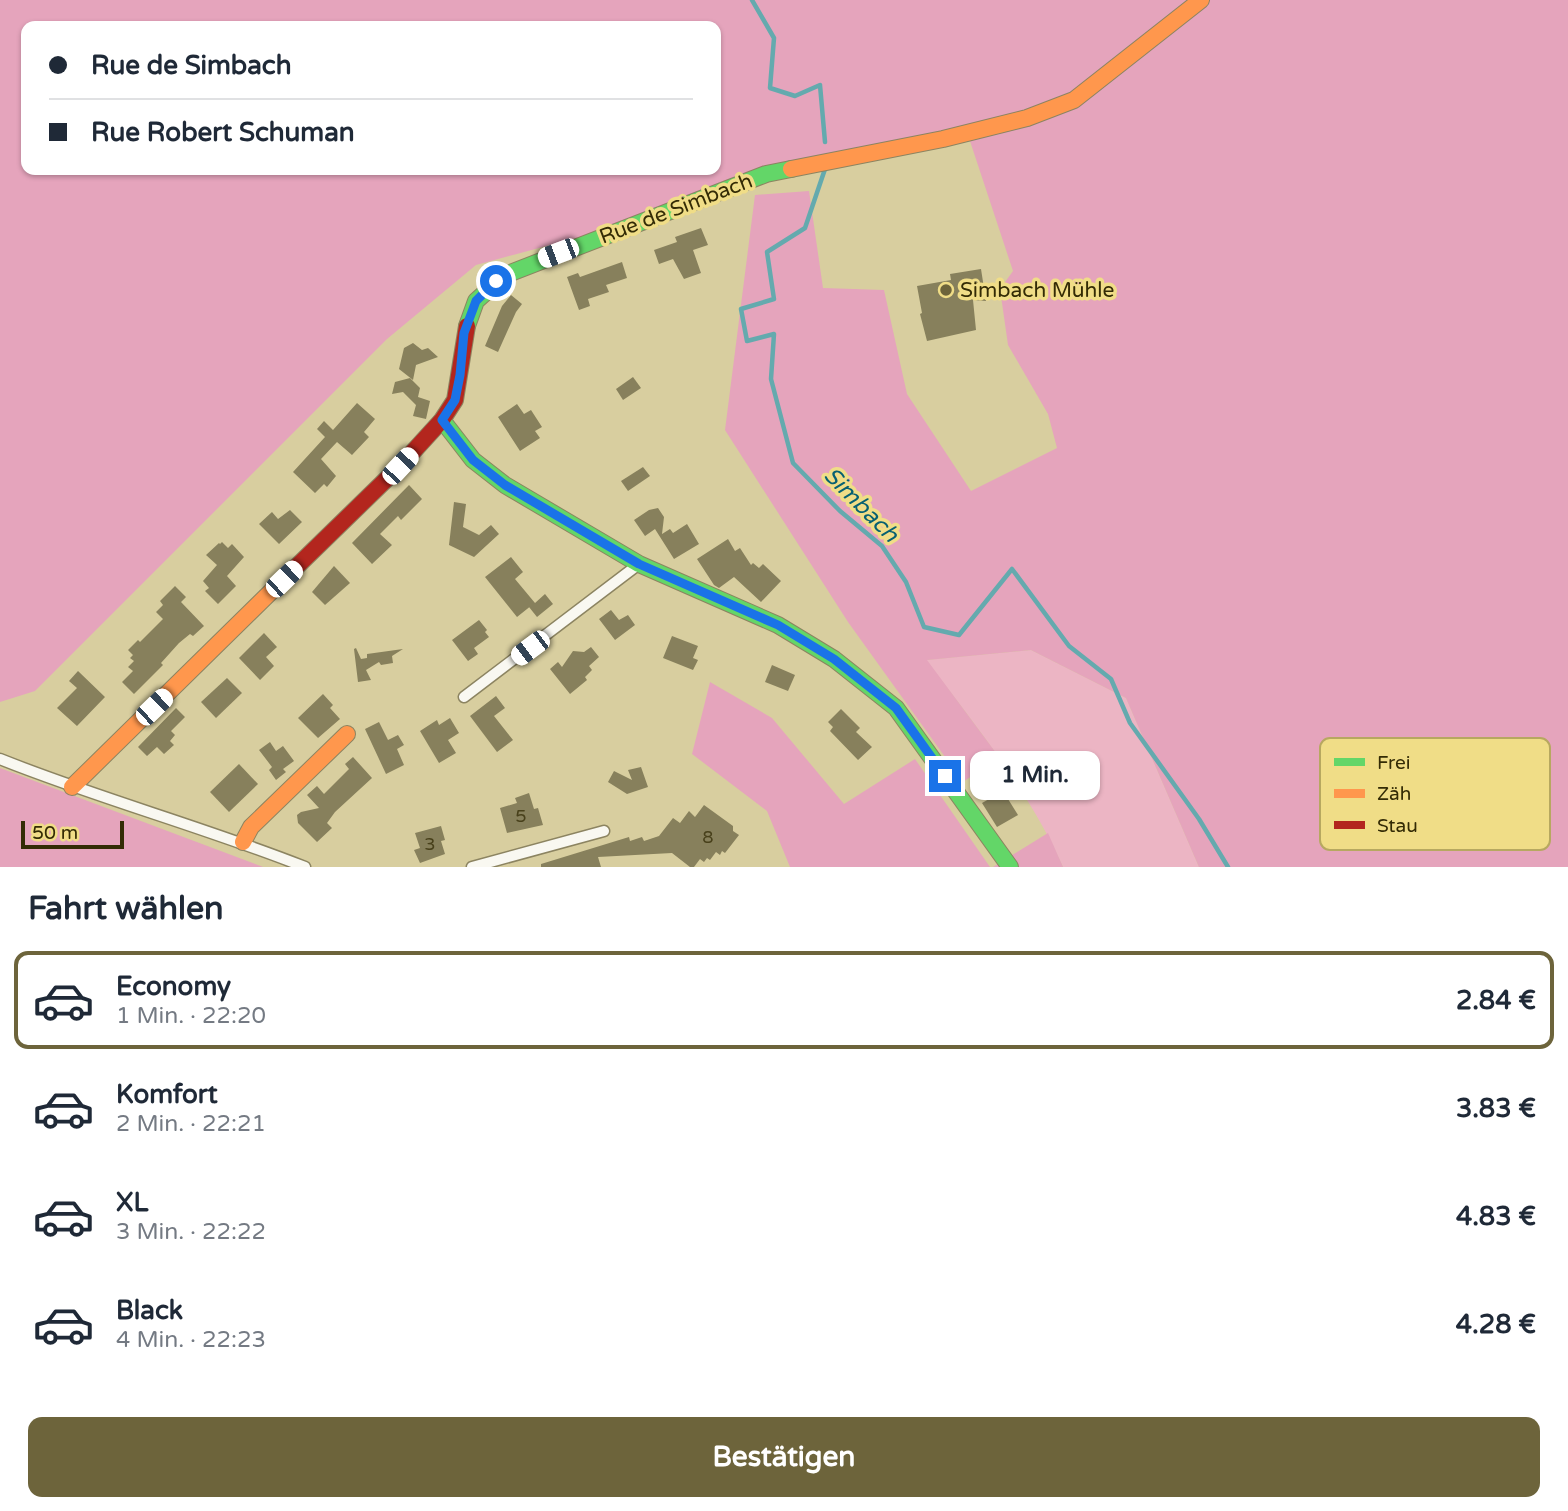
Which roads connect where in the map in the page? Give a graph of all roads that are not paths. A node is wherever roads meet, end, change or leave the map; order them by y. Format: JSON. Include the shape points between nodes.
{"nodes":[{"id":1,"x":1201,"y":0,"type":"edge"},
{"id":2,"x":442,"y":420,"type":"junction"},
{"id":3,"x":639,"y":564,"type":"junction"},
{"id":4,"x":464,"y":697,"type":"dead end"},
{"id":5,"x":347,"y":734,"type":"dead end"},
{"id":6,"x":0,"y":759,"type":"edge"},
{"id":7,"x":72,"y":787,"type":"junction"},
{"id":8,"x":604,"y":831,"type":"dead end"},
{"id":9,"x":243,"y":842,"type":"junction"},
{"id":10,"x":305,"y":867,"type":"edge"},
{"id":11,"x":472,"y":867,"type":"edge"},
{"id":12,"x":1010,"y":867,"type":"edge"}],
"edges":[{"from":1,"to":2,"type":"street","name":"Rue de Simbach","via":[[1074,100],[1027,118],[943,139],[766,174],[505,275],[476,301],[464,333],[455,400]]},
{"from":2,"to":3,"type":"street","via":[[473,460],[505,485]]},
{"from":2,"to":7,"type":"street","name":"Rue de Simbach"},
{"from":3,"to":4,"type":"street"},
{"from":3,"to":12,"type":"street","via":[[778,625],[834,659],[896,708]]},
{"from":5,"to":9,"type":"street","via":[[251,827]]},
{"from":6,"to":7,"type":"street"},
{"from":7,"to":9,"type":"street"},
{"from":8,"to":11,"type":"street"},
{"from":9,"to":10,"type":"street"}]}
